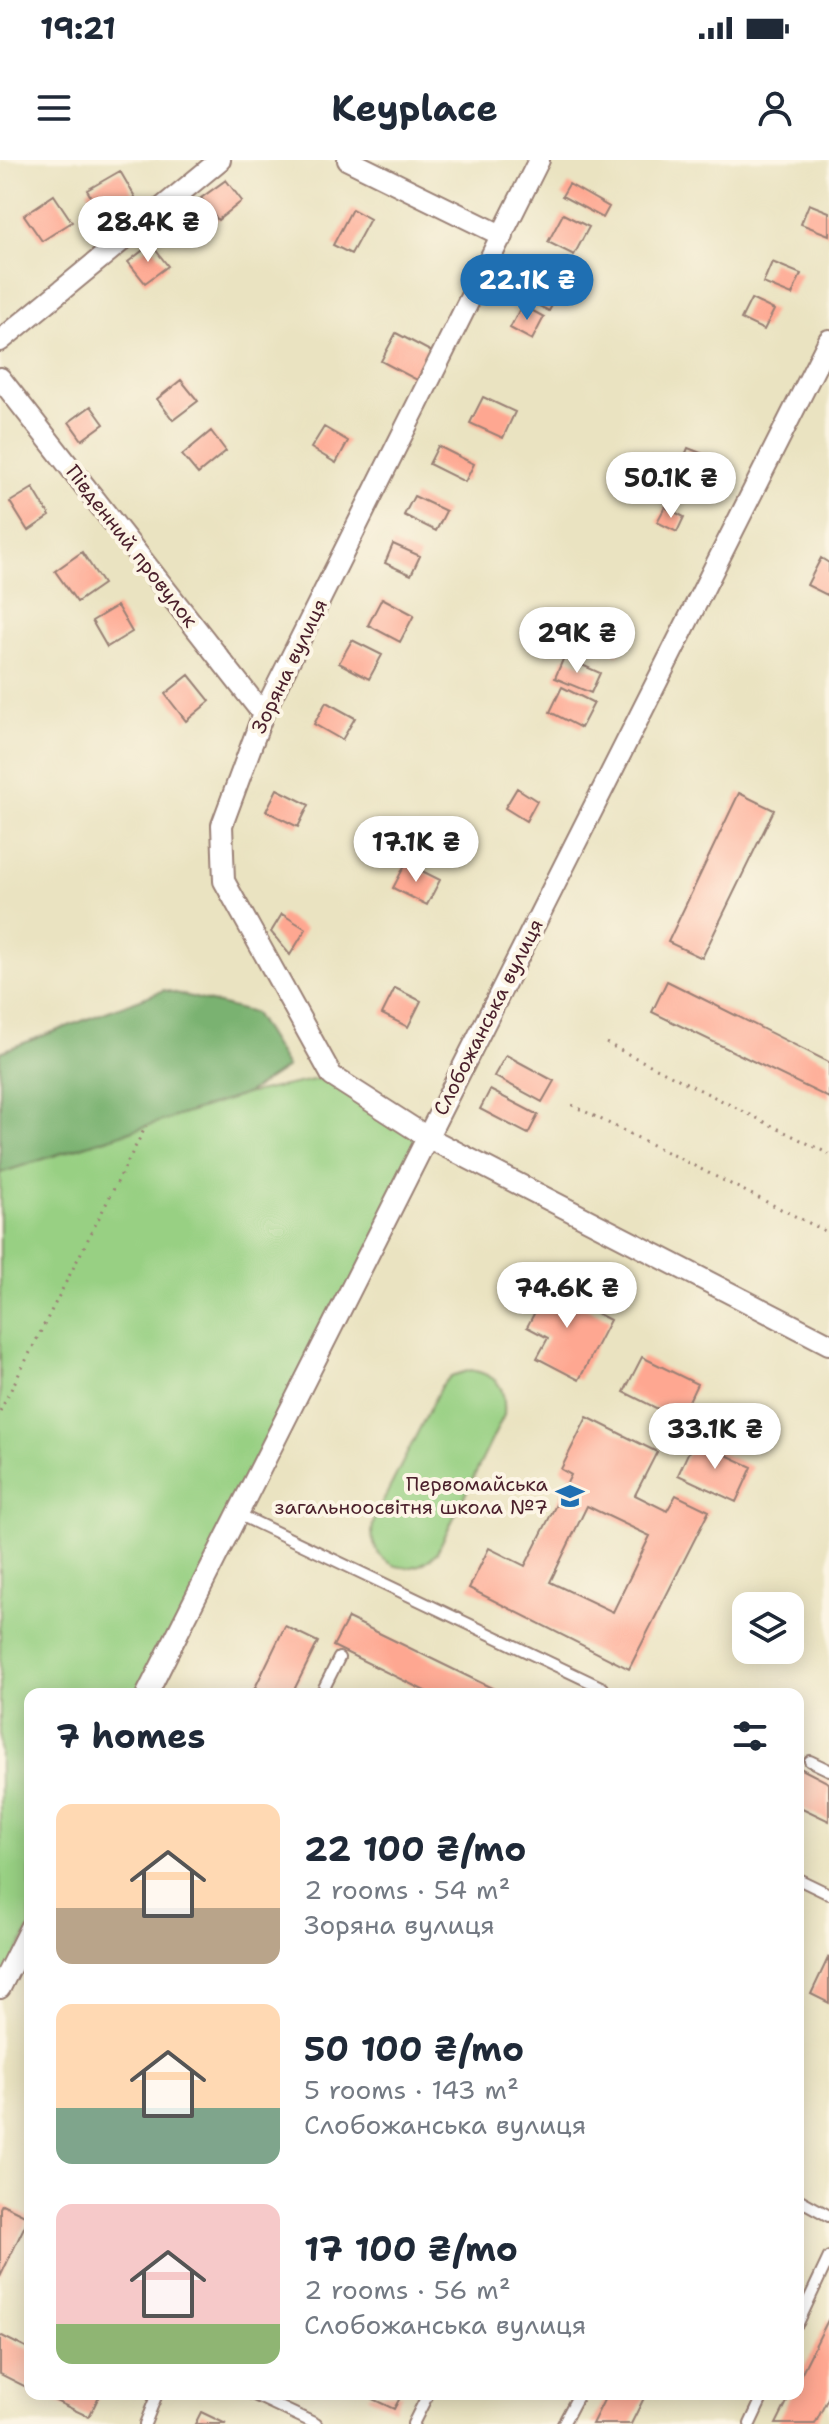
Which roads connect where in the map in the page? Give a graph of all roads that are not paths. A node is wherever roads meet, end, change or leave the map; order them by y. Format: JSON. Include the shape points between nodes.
{"nodes":[{"id":1,"x":220,"y":160,"type":"edge"},
{"id":2,"x":348,"y":160,"type":"edge"},
{"id":3,"x":539,"y":160,"type":"edge"},
{"id":4,"x":503,"y":236,"type":"junction"},
{"id":5,"x":829,"y":340,"type":"edge"},
{"id":6,"x":0,"y":341,"type":"edge"},
{"id":7,"x":0,"y":378,"type":"edge"},
{"id":8,"x":263,"y":714,"type":"junction"},
{"id":9,"x":427,"y":1137,"type":"junction"},
{"id":10,"x":829,"y":1344,"type":"edge"},
{"id":11,"x":238,"y":1514,"type":"junction"},
{"id":12,"x":339,"y":1658,"type":"dead end"},
{"id":13,"x":150,"y":1688,"type":"edge"},
{"id":14,"x":324,"y":1688,"type":"edge"},
{"id":15,"x":603,"y":1688,"type":"dead end"},
{"id":16,"x":810,"y":1761,"type":"dead end"},
{"id":17,"x":829,"y":1770,"type":"edge"},
{"id":18,"x":804,"y":1882,"type":"edge"},
{"id":19,"x":829,"y":1894,"type":"edge"},
{"id":20,"x":24,"y":1940,"type":"edge"},
{"id":21,"x":0,"y":1988,"type":"edge"},
{"id":22,"x":804,"y":2202,"type":"edge"},
{"id":23,"x":829,"y":2216,"type":"edge"},
{"id":24,"x":829,"y":2257,"type":"edge"},
{"id":25,"x":804,"y":2310,"type":"edge"},
{"id":26,"x":155,"y":2400,"type":"edge"},
{"id":27,"x":265,"y":2400,"type":"edge"},
{"id":28,"x":425,"y":2400,"type":"edge"},
{"id":29,"x":576,"y":2400,"type":"edge"},
{"id":30,"x":761,"y":2400,"type":"edge"},
{"id":31,"x":145,"y":2424,"type":"edge"},
{"id":32,"x":316,"y":2424,"type":"edge"},
{"id":33,"x":413,"y":2424,"type":"edge"},
{"id":34,"x":563,"y":2424,"type":"edge"},
{"id":35,"x":750,"y":2424,"type":"edge"}],
"edges":[{"from":1,"to":6,"type":"street"},
{"from":2,"to":4,"type":"street"},
{"from":3,"to":4,"type":"street","name":"Зоряна вулиця"},
{"from":4,"to":8,"type":"street","name":"Зоряна вулиця"},
{"from":5,"to":9,"type":"street","name":"Слобожанська вулиця"},
{"from":7,"to":8,"type":"street","name":"Південний провулок"},
{"from":8,"to":9,"type":"street","name":"Зоряна вулиця","via":[[222,825],[224,881],[332,1076]]},
{"from":9,"to":10,"type":"street","name":"Зоряна вулиця"},
{"from":9,"to":11,"type":"street","name":"Слобожанська вулиця"},
{"from":11,"to":13,"type":"street","name":"Слобожанська вулиця"},
{"from":11,"to":15,"type":"lane"},
{"from":12,"to":14,"type":"lane"},
{"from":16,"to":17,"type":"lane"},
{"from":18,"to":19,"type":"lane"},
{"from":20,"to":21,"type":"street"},
{"from":22,"to":23,"type":"lane"},
{"from":24,"to":25,"type":"lane"},
{"from":26,"to":31,"type":"lane"},
{"from":27,"to":32,"type":"lane"},
{"from":28,"to":33,"type":"lane"},
{"from":29,"to":34,"type":"lane"},
{"from":30,"to":35,"type":"lane"}]}
